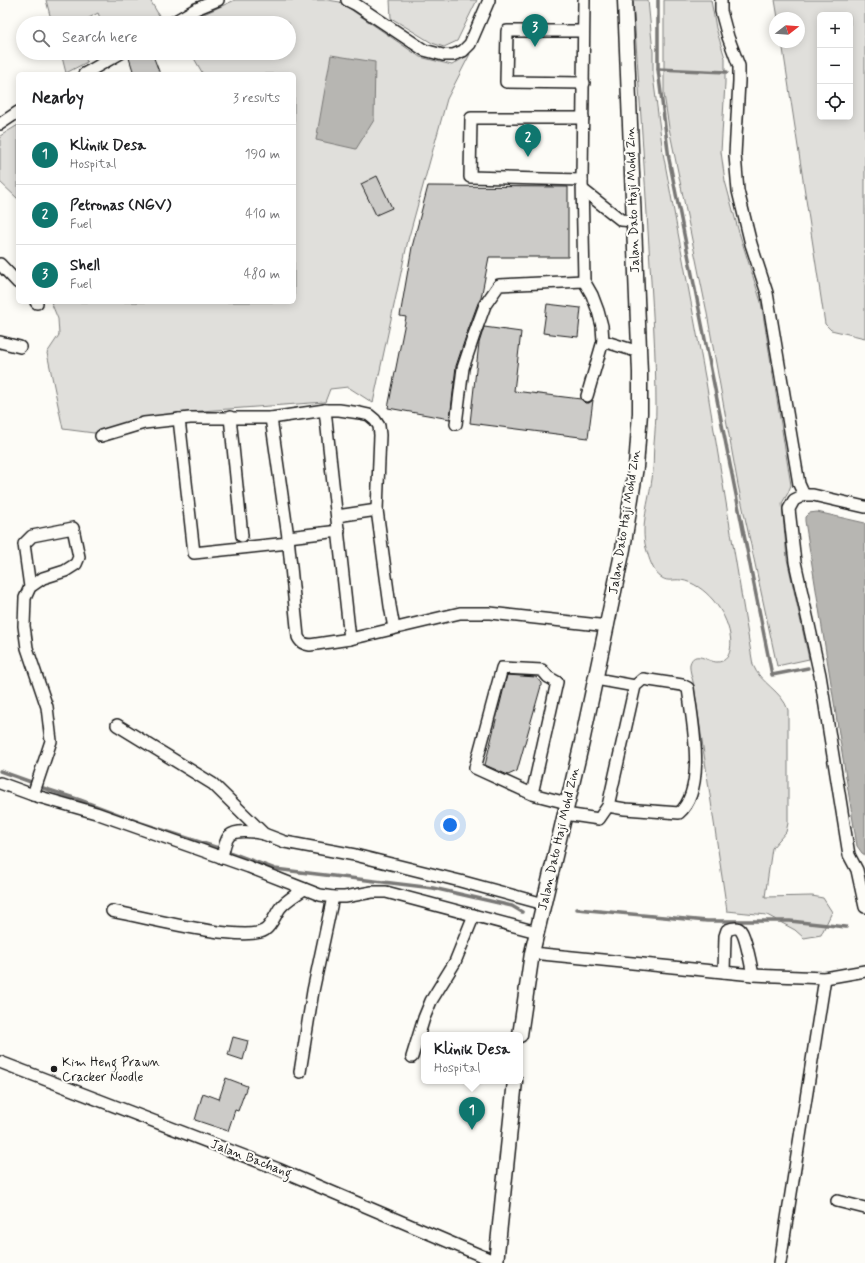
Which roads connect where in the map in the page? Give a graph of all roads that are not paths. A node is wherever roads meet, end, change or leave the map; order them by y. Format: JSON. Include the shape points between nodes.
{"nodes":[{"id":1,"x":218,"y":0,"type":"edge"},
{"id":2,"x":347,"y":0,"type":"edge"},
{"id":3,"x":489,"y":0,"type":"edge"},
{"id":4,"x":584,"y":0,"type":"edge"},
{"id":5,"x":625,"y":0,"type":"edge"},
{"id":6,"x":721,"y":0,"type":"edge"},
{"id":7,"x":184,"y":16,"type":"edge"},
{"id":8,"x":583,"y":31,"type":"junction"},
{"id":9,"x":108,"y":60,"type":"edge"},
{"id":10,"x":87,"y":72,"type":"edge"},
{"id":11,"x":584,"y":83,"type":"junction"},
{"id":12,"x":16,"y":113,"type":"edge"},
{"id":13,"x":583,"y":118,"type":"junction"},
{"id":14,"x":0,"y":124,"type":"edge"},
{"id":15,"x":583,"y":185,"type":"junction"},
{"id":16,"x":634,"y":221,"type":"junction"},
{"id":17,"x":0,"y":264,"type":"edge"},
{"id":18,"x":16,"y":281,"type":"edge"},
{"id":19,"x":584,"y":281,"type":"junction"},
{"id":20,"x":0,"y":342,"type":"edge"},
{"id":21,"x":603,"y":342,"type":"junction"},
{"id":22,"x":20,"y":347,"type":"dead end"},
{"id":23,"x":639,"y":352,"type":"junction"},
{"id":24,"x":587,"y":396,"type":"dead end"},
{"id":25,"x":325,"y":410,"type":"junction"},
{"id":26,"x":230,"y":417,"type":"junction"},
{"id":27,"x":271,"y":418,"type":"junction"},
{"id":28,"x":179,"y":419,"type":"junction"},
{"id":29,"x":456,"y":424,"type":"dead end"},
{"id":30,"x":101,"y":436,"type":"dead end"},
{"id":31,"x":804,"y":494,"type":"junction"},
{"id":32,"x":865,"y":507,"type":"edge"},
{"id":33,"x":377,"y":510,"type":"junction"},
{"id":34,"x":338,"y":516,"type":"junction"},
{"id":35,"x":339,"y":531,"type":"junction"},
{"id":36,"x":242,"y":536,"type":"dead end"},
{"id":37,"x":288,"y":540,"type":"junction"},
{"id":38,"x":30,"y":587,"type":"junction"},
{"id":39,"x":608,"y":626,"type":"junction"},
{"id":40,"x":394,"y":628,"type":"junction"},
{"id":41,"x":350,"y":639,"type":"junction"},
{"id":42,"x":596,"y":679,"type":"junction"},
{"id":43,"x":634,"y":686,"type":"junction"},
{"id":44,"x":117,"y":725,"type":"dead end"},
{"id":45,"x":0,"y":783,"type":"edge"},
{"id":46,"x":532,"y":794,"type":"junction"},
{"id":47,"x":33,"y":795,"type":"junction"},
{"id":48,"x":608,"y":806,"type":"junction"},
{"id":49,"x":566,"y":808,"type":"junction"},
{"id":50,"x":264,"y":834,"type":"junction"},
{"id":51,"x":222,"y":856,"type":"junction"},
{"id":52,"x":861,"y":869,"type":"edge"},
{"id":53,"x":304,"y":889,"type":"junction"},
{"id":54,"x":333,"y":897,"type":"junction"},
{"id":55,"x":544,"y":904,"type":"junction"},
{"id":56,"x":865,"y":907,"type":"edge"},
{"id":57,"x":112,"y":911,"type":"dead end"},
{"id":58,"x":474,"y":915,"type":"junction"},
{"id":59,"x":537,"y":932,"type":"junction"},
{"id":60,"x":532,"y":953,"type":"junction"},
{"id":61,"x":865,"y":971,"type":"edge"},
{"id":62,"x":724,"y":972,"type":"junction"},
{"id":63,"x":753,"y":975,"type":"junction"},
{"id":64,"x":825,"y":978,"type":"junction"},
{"id":65,"x":520,"y":1032,"type":"edge"},
{"id":66,"x":412,"y":1057,"type":"dead end"},
{"id":67,"x":0,"y":1062,"type":"edge"},
{"id":68,"x":300,"y":1072,"type":"dead end"},
{"id":69,"x":515,"y":1084,"type":"edge"},
{"id":70,"x":837,"y":1201,"type":"dead end"},
{"id":71,"x":865,"y":1208,"type":"edge"},
{"id":72,"x":497,"y":1263,"type":"edge"},
{"id":73,"x":780,"y":1263,"type":"edge"}],
"edges":[{"from":1,"to":7,"type":"street"},
{"from":2,"to":3,"type":"street","via":[[424,50],[443,55],[463,51],[470,44]]},
{"from":4,"to":8,"type":"street"},
{"from":5,"to":16,"type":"main road","name":"Jalan Dato Haji Mohd Zin"},
{"from":6,"to":31,"type":"street","via":[[721,11],[728,37],[739,66],[735,155],[738,191],[767,293],[799,484]]},
{"from":8,"to":11,"type":"street"},
{"from":8,"to":11,"type":"street","via":[[507,31],[506,82]]},
{"from":9,"to":10,"type":"street"},
{"from":11,"to":13,"type":"street"},
{"from":12,"to":14,"type":"street"},
{"from":13,"to":15,"type":"street"},
{"from":13,"to":15,"type":"street","via":[[471,118],[470,177]]},
{"from":15,"to":16,"type":"street","via":[[618,218]]},
{"from":15,"to":19,"type":"street"},
{"from":16,"to":23,"type":"main road","name":"Jalan Dato Haji Mohd Zin"},
{"from":17,"to":18,"type":"street"},
{"from":19,"to":21,"type":"street","via":[[598,312]]},
{"from":19,"to":29,"type":"street","via":[[499,285],[485,305],[474,334],[464,368]]},
{"from":20,"to":22,"type":"street"},
{"from":21,"to":23,"type":"street"},
{"from":21,"to":24,"type":"street"},
{"from":23,"to":39,"type":"main road","name":"Jalan Dato Haji Mohd Zin","via":[[640,414],[636,468]]},
{"from":25,"to":27,"type":"street"},
{"from":25,"to":33,"type":"street","via":[[369,415],[379,426]]},
{"from":25,"to":34,"type":"street"},
{"from":26,"to":27,"type":"street"},
{"from":26,"to":28,"type":"street"},
{"from":26,"to":36,"type":"street"},
{"from":27,"to":37,"type":"street"},
{"from":28,"to":30,"type":"street","via":[[144,424]]},
{"from":28,"to":37,"type":"street","via":[[194,553]]},
{"from":31,"to":32,"type":"street"},
{"from":31,"to":52,"type":"street","via":[[794,500],[789,509],[795,562],[820,675],[848,855]]},
{"from":33,"to":34,"type":"street"},
{"from":33,"to":40,"type":"street"},
{"from":34,"to":35,"type":"street"},
{"from":35,"to":37,"type":"street"},
{"from":35,"to":41,"type":"street"},
{"from":37,"to":41,"type":"street","via":[[300,642],[310,645]]},
{"from":38,"to":38,"type":"street","via":[[24,544],[32,536],[73,528],[79,557],[76,564],[65,571],[43,578]]},
{"from":38,"to":47,"type":"street","via":[[25,598],[24,626],[27,648],[47,707],[50,741]]},
{"from":39,"to":40,"type":"street","via":[[490,613],[460,613]]},
{"from":39,"to":42,"type":"main road","name":"Jalan Dato Haji Mohd Zin"},
{"from":40,"to":41,"type":"street"},
{"from":42,"to":43,"type":"street"},
{"from":42,"to":49,"type":"main road","name":"Jalan Dato Haji Mohd Zin"},
{"from":43,"to":48,"type":"street"},
{"from":43,"to":48,"type":"street","via":[[643,679],[688,688],[696,762],[694,783],[685,808],[679,813]]},
{"from":44,"to":50,"type":"street","via":[[213,784]]},
{"from":45,"to":47,"type":"street"},
{"from":46,"to":46,"type":"street","via":[[557,682],[542,670],[502,668],[475,768]]},
{"from":46,"to":49,"type":"street"},
{"from":47,"to":51,"type":"street"},
{"from":48,"to":49,"type":"street","via":[[599,819]]},
{"from":49,"to":55,"type":"main road","name":"Jalan Dato Haji Mohd Zin"},
{"from":50,"to":51,"type":"street","via":[[233,834],[226,842]]},
{"from":50,"to":55,"type":"street","via":[[285,842],[460,881]]},
{"from":51,"to":53,"type":"street"},
{"from":52,"to":56,"type":"street"},
{"from":53,"to":54,"type":"street"},
{"from":53,"to":57,"type":"street","via":[[280,907],[266,930],[255,934],[202,930]]},
{"from":54,"to":58,"type":"street","via":[[386,892]]},
{"from":54,"to":68,"type":"street","via":[[312,991]]},
{"from":55,"to":59,"type":"main road","name":"Jalan Dato Haji Mohd Zin"},
{"from":58,"to":59,"type":"street"},
{"from":58,"to":66,"type":"street","via":[[455,962],[431,1001]]},
{"from":59,"to":60,"type":"main road","name":"Jalan Dato Haji Mohd Zin"},
{"from":60,"to":62,"type":"street"},
{"from":60,"to":65,"type":"main road","name":"Jalan Dato Haji Mohd Zin"},
{"from":61,"to":64,"type":"street"},
{"from":62,"to":63,"type":"street"},
{"from":62,"to":63,"type":"street","via":[[725,936],[727,930],[737,928],[744,937]]},
{"from":63,"to":64,"type":"street"},
{"from":64,"to":73,"type":"street"},
{"from":67,"to":72,"type":"street","name":"Jalan Bachang","via":[[278,1169]]},
{"from":69,"to":72,"type":"main road"},
{"from":70,"to":71,"type":"street"}]}
